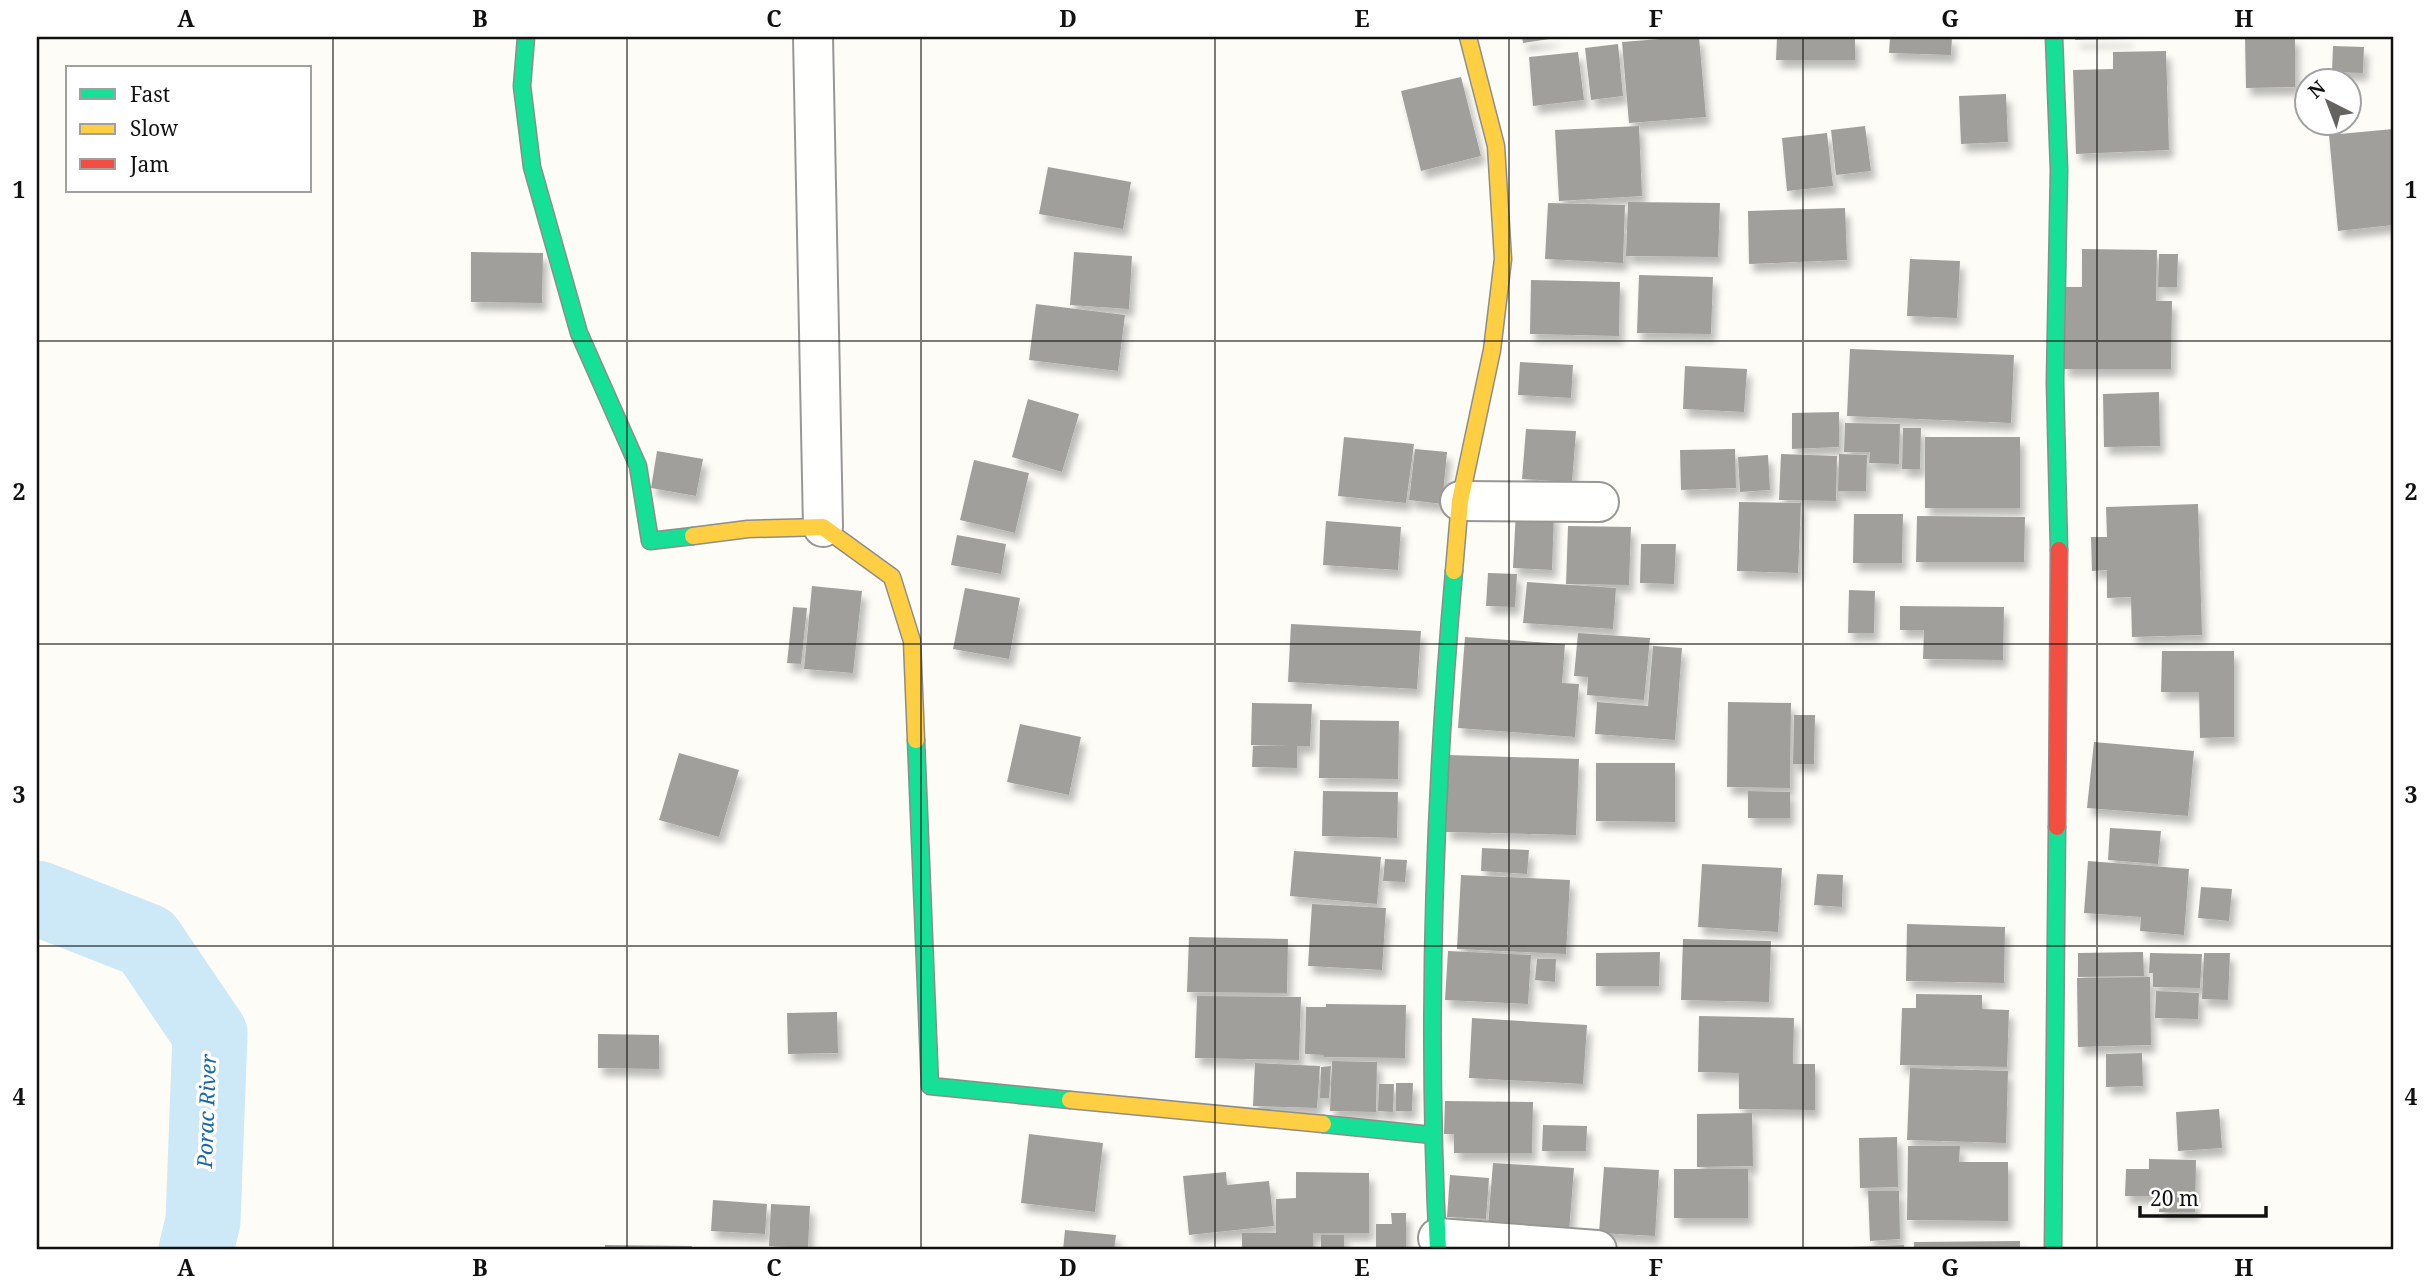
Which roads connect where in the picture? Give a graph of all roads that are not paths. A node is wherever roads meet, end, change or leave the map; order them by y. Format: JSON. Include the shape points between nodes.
{"nodes":[{"id":1,"x":526,"y":37,"type":"edge"},
{"id":2,"x":813,"y":37,"type":"edge"},
{"id":3,"x":1468,"y":37,"type":"edge"},
{"id":4,"x":2054,"y":37,"type":"edge"},
{"id":5,"x":1460,"y":501,"type":"junction"},
{"id":6,"x":1599,"y":502,"type":"dead end"},
{"id":7,"x":823,"y":527,"type":"junction"},
{"id":8,"x":1432,"y":1135,"type":"junction"},
{"id":9,"x":1438,"y":1244,"type":"edge"},
{"id":10,"x":1597,"y":1250,"type":"edge"},
{"id":11,"x":2053,"y":1250,"type":"edge"}],
"edges":[{"from":1,"to":7,"type":"street","via":[[522,86],[532,167],[579,333],[638,466],[650,541],[748,529]]},
{"from":2,"to":7,"type":"street"},
{"from":3,"to":5,"type":"street","via":[[1496,146],[1503,259],[1492,349]]},
{"from":4,"to":11,"type":"street","via":[[2059,170],[2055,382],[2059,549]]},
{"from":5,"to":6,"type":"street"},
{"from":5,"to":8,"type":"street","via":[[1441,717],[1433,911]]},
{"from":7,"to":8,"type":"street","via":[[892,578],[912,641],[930,1086]]},
{"from":8,"to":9,"type":"street"},
{"from":9,"to":10,"type":"street"}]}
